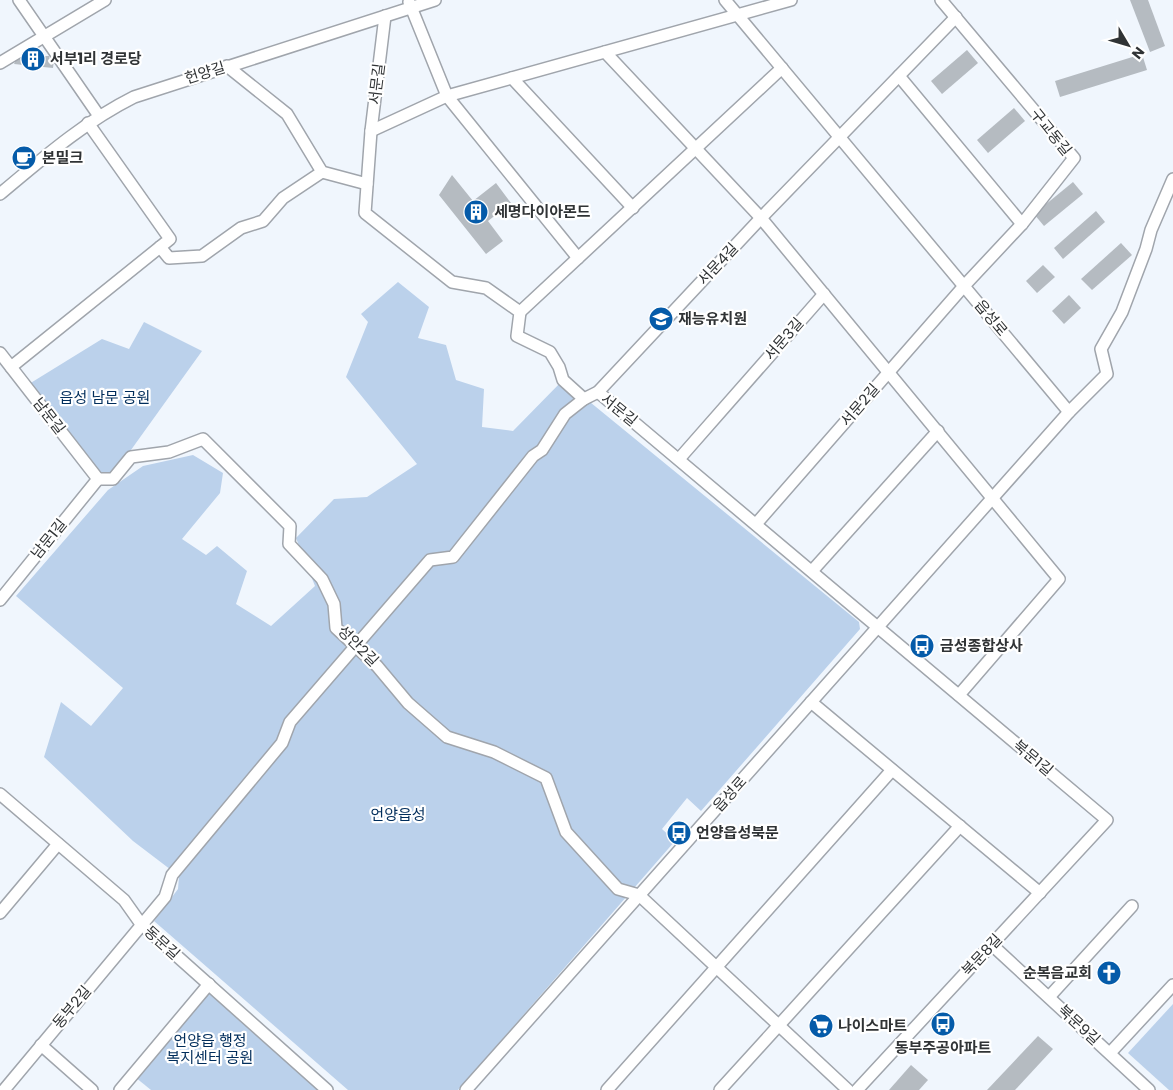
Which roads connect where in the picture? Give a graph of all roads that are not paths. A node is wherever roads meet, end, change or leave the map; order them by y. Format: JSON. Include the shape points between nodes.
{"nodes":[{"id":1,"x":19,"y":0,"type":"edge"},
{"id":2,"x":105,"y":0,"type":"edge"},
{"id":3,"x":435,"y":0,"type":"edge"},
{"id":4,"x":725,"y":0,"type":"edge"},
{"id":5,"x":791,"y":0,"type":"edge"},
{"id":6,"x":941,"y":0,"type":"edge"},
{"id":7,"x":410,"y":4,"type":"edge"},
{"id":8,"x":385,"y":16,"type":"junction"},
{"id":9,"x":738,"y":16,"type":"junction"},
{"id":10,"x":956,"y":17,"type":"junction"},
{"id":11,"x":44,"y":37,"type":"junction"},
{"id":12,"x":605,"y":52,"type":"junction"},
{"id":13,"x":0,"y":63,"type":"edge"},
{"id":14,"x":227,"y":66,"type":"junction"},
{"id":15,"x":782,"y":68,"type":"junction"},
{"id":16,"x":898,"y":76,"type":"junction"},
{"id":17,"x":512,"y":78,"type":"junction"},
{"id":18,"x":447,"y":96,"type":"junction"},
{"id":19,"x":99,"y":116,"type":"junction"},
{"id":20,"x":88,"y":123,"type":"junction"},
{"id":21,"x":371,"y":131,"type":"junction"},
{"id":22,"x":839,"y":137,"type":"junction"},
{"id":23,"x":696,"y":149,"type":"junction"},
{"id":24,"x":322,"y":172,"type":"junction"},
{"id":25,"x":1173,"y":178,"type":"edge"},
{"id":26,"x":367,"y":184,"type":"junction"},
{"id":27,"x":0,"y":194,"type":"edge"},
{"id":28,"x":633,"y":208,"type":"junction"},
{"id":29,"x":761,"y":218,"type":"junction"},
{"id":30,"x":1022,"y":224,"type":"junction"},
{"id":31,"x":160,"y":247,"type":"junction"},
{"id":32,"x":578,"y":258,"type":"junction"},
{"id":33,"x":964,"y":286,"type":"junction"},
{"id":34,"x":824,"y":294,"type":"junction"},
{"id":35,"x":520,"y":312,"type":"junction"},
{"id":36,"x":0,"y":353,"type":"edge"},
{"id":37,"x":11,"y":367,"type":"junction"},
{"id":38,"x":889,"y":372,"type":"junction"},
{"id":39,"x":598,"y":392,"type":"junction"},
{"id":40,"x":584,"y":399,"type":"junction"},
{"id":41,"x":1069,"y":412,"type":"junction"},
{"id":42,"x":938,"y":430,"type":"junction"},
{"id":43,"x":679,"y":459,"type":"junction"},
{"id":44,"x":98,"y":479,"type":"junction"},
{"id":45,"x":993,"y":497,"type":"junction"},
{"id":46,"x":756,"y":524,"type":"junction"},
{"id":47,"x":812,"y":571,"type":"junction"},
{"id":48,"x":0,"y":600,"type":"edge"},
{"id":49,"x":878,"y":627,"type":"junction"},
{"id":50,"x":355,"y":646,"type":"junction"},
{"id":51,"x":959,"y":695,"type":"junction"},
{"id":52,"x":811,"y":702,"type":"junction"},
{"id":53,"x":892,"y":770,"type":"junction"},
{"id":54,"x":0,"y":794,"type":"edge"},
{"id":55,"x":1107,"y":820,"type":"joint"},
{"id":56,"x":960,"y":826,"type":"junction"},
{"id":57,"x":58,"y":844,"type":"junction"},
{"id":58,"x":1040,"y":893,"type":"junction"},
{"id":59,"x":639,"y":895,"type":"junction"},
{"id":60,"x":1132,"y":906,"type":"dead end"},
{"id":61,"x":0,"y":913,"type":"edge"},
{"id":62,"x":141,"y":924,"type":"junction"},
{"id":63,"x":992,"y":945,"type":"junction"},
{"id":64,"x":716,"y":967,"type":"junction"},
{"id":65,"x":209,"y":984,"type":"junction"},
{"id":66,"x":1173,"y":985,"type":"edge"},
{"id":67,"x":1049,"y":998,"type":"junction"},
{"id":68,"x":779,"y":1025,"type":"junction"},
{"id":69,"x":41,"y":1045,"type":"junction"},
{"id":70,"x":1110,"y":1053,"type":"junction"},
{"id":71,"x":469,"y":1089,"type":"edge"},
{"id":72,"x":4,"y":1090,"type":"edge"},
{"id":73,"x":92,"y":1090,"type":"edge"},
{"id":74,"x":120,"y":1090,"type":"edge"},
{"id":75,"x":327,"y":1090,"type":"edge"},
{"id":76,"x":607,"y":1090,"type":"edge"},
{"id":77,"x":720,"y":1090,"type":"edge"},
{"id":78,"x":848,"y":1090,"type":"edge"},
{"id":79,"x":857,"y":1090,"type":"edge"},
{"id":80,"x":1149,"y":1090,"type":"edge"}],
"edges":[{"from":1,"to":11,"type":"street"},
{"from":2,"to":11,"type":"street"},
{"from":3,"to":7,"type":"street","name":"헌양길"},
{"from":4,"to":9,"type":"street","name":"읍성로"},
{"from":5,"to":9,"type":"street"},
{"from":6,"to":10,"type":"street","name":"구교동길"},
{"from":7,"to":8,"type":"street","name":"헌양길"},
{"from":7,"to":18,"type":"street"},
{"from":8,"to":14,"type":"street","name":"헌양길"},
{"from":8,"to":21,"type":"street","name":"서문길"},
{"from":9,"to":12,"type":"street"},
{"from":9,"to":15,"type":"street","name":"읍성로"},
{"from":10,"to":16,"type":"street"},
{"from":10,"to":30,"type":"street","name":"구교동길","via":[[1074,158]]},
{"from":11,"to":13,"type":"street"},
{"from":11,"to":19,"type":"street"},
{"from":12,"to":17,"type":"street"},
{"from":12,"to":23,"type":"street"},
{"from":14,"to":19,"type":"street","name":"헌양길","via":[[134,97]]},
{"from":14,"to":24,"type":"street","via":[[287,114]]},
{"from":15,"to":22,"type":"street","name":"읍성로"},
{"from":15,"to":23,"type":"street"},
{"from":16,"to":22,"type":"street"},
{"from":16,"to":30,"type":"street"},
{"from":17,"to":18,"type":"street"},
{"from":17,"to":28,"type":"street"},
{"from":18,"to":21,"type":"street"},
{"from":18,"to":32,"type":"street"},
{"from":19,"to":20,"type":"street","name":"헌양길"},
{"from":20,"to":27,"type":"street","name":"헌양길","via":[[54,147]]},
{"from":20,"to":31,"type":"street","via":[[170,239]]},
{"from":21,"to":26,"type":"street","name":"서문길"},
{"from":22,"to":29,"type":"street","name":"서문4길"},
{"from":22,"to":33,"type":"street","name":"읍성로"},
{"from":23,"to":28,"type":"street"},
{"from":23,"to":29,"type":"street"},
{"from":24,"to":26,"type":"street"},
{"from":24,"to":31,"type":"street","via":[[283,198],[263,221],[241,228],[202,256],[169,258]]},
{"from":25,"to":41,"type":"street","via":[[1122,312],[1101,349],[1107,374]]},
{"from":26,"to":35,"type":"street","name":"서문길","via":[[365,213],[452,282],[486,288]]},
{"from":28,"to":32,"type":"street"},
{"from":29,"to":34,"type":"street"},
{"from":29,"to":39,"type":"street","name":"서문4길"},
{"from":30,"to":33,"type":"street","name":"구교동길"},
{"from":31,"to":37,"type":"street"},
{"from":32,"to":35,"type":"street"},
{"from":33,"to":38,"type":"street","name":"서문2길"},
{"from":33,"to":41,"type":"street","name":"읍성로"},
{"from":34,"to":38,"type":"street"},
{"from":34,"to":43,"type":"street","name":"서문3길"},
{"from":35,"to":40,"type":"street","name":"서문길","via":[[517,336],[550,352],[563,380]]},
{"from":36,"to":37,"type":"street","name":"남문길"},
{"from":37,"to":44,"type":"street","name":"남문길"},
{"from":38,"to":42,"type":"street"},
{"from":38,"to":46,"type":"street","name":"서문2길"},
{"from":39,"to":40,"type":"street","name":"서문길"},
{"from":39,"to":43,"type":"street","name":"서문길"},
{"from":40,"to":50,"type":"street","name":"동부2길","via":[[566,414],[542,450],[533,456],[453,557],[430,560]]},
{"from":41,"to":45,"type":"street","name":"읍성로"},
{"from":42,"to":45,"type":"street"},
{"from":42,"to":47,"type":"street"},
{"from":43,"to":46,"type":"street","name":"서문길"},
{"from":44,"to":48,"type":"street","name":"남문1길"},
{"from":44,"to":50,"type":"street","name":"성안2길","via":[[113,479],[131,457],[169,452],[202,439],[290,526],[289,544],[322,579],[334,604],[336,628]]},
{"from":45,"to":49,"type":"street","name":"읍성로"},
{"from":45,"to":51,"type":"street","via":[[1059,579]]},
{"from":46,"to":47,"type":"street","name":"서문길"},
{"from":47,"to":49,"type":"street","name":"서문길"},
{"from":49,"to":51,"type":"street","name":"북문1길"},
{"from":49,"to":52,"type":"street","name":"읍성로"},
{"from":50,"to":59,"type":"street","name":"성안2길","via":[[378,666],[408,703],[447,737],[494,752],[546,778],[566,832],[618,889]]},
{"from":50,"to":62,"type":"street","name":"동부2길","via":[[290,722],[282,743],[172,875],[165,897]]},
{"from":51,"to":55,"type":"street","name":"북문1길"},
{"from":52,"to":53,"type":"street"},
{"from":52,"to":59,"type":"street","name":"읍성로"},
{"from":53,"to":56,"type":"street"},
{"from":53,"to":64,"type":"street"},
{"from":54,"to":57,"type":"street","name":"동문길"},
{"from":55,"to":58,"type":"street","name":"북문8길"},
{"from":56,"to":58,"type":"street"},
{"from":56,"to":68,"type":"street"},
{"from":57,"to":61,"type":"street"},
{"from":57,"to":62,"type":"street","name":"동문길","via":[[124,900]]},
{"from":58,"to":63,"type":"street","name":"북문8길"},
{"from":59,"to":64,"type":"street"},
{"from":59,"to":71,"type":"street","name":"읍성로"},
{"from":60,"to":67,"type":"street","name":"북문9길"},
{"from":62,"to":65,"type":"street","name":"동문길"},
{"from":62,"to":69,"type":"street","name":"동부2길"},
{"from":63,"to":67,"type":"street","name":"북문9길"},
{"from":63,"to":79,"type":"street","name":"북문8길"},
{"from":64,"to":68,"type":"street"},
{"from":64,"to":76,"type":"street"},
{"from":65,"to":74,"type":"street"},
{"from":65,"to":75,"type":"street","name":"동문길"},
{"from":66,"to":70,"type":"street","name":"북문9길"},
{"from":67,"to":70,"type":"street","name":"북문9길"},
{"from":68,"to":77,"type":"street"},
{"from":68,"to":78,"type":"street"},
{"from":69,"to":72,"type":"street","name":"동부2길"},
{"from":69,"to":73,"type":"street"},
{"from":70,"to":80,"type":"street","name":"북문9길"}]}
